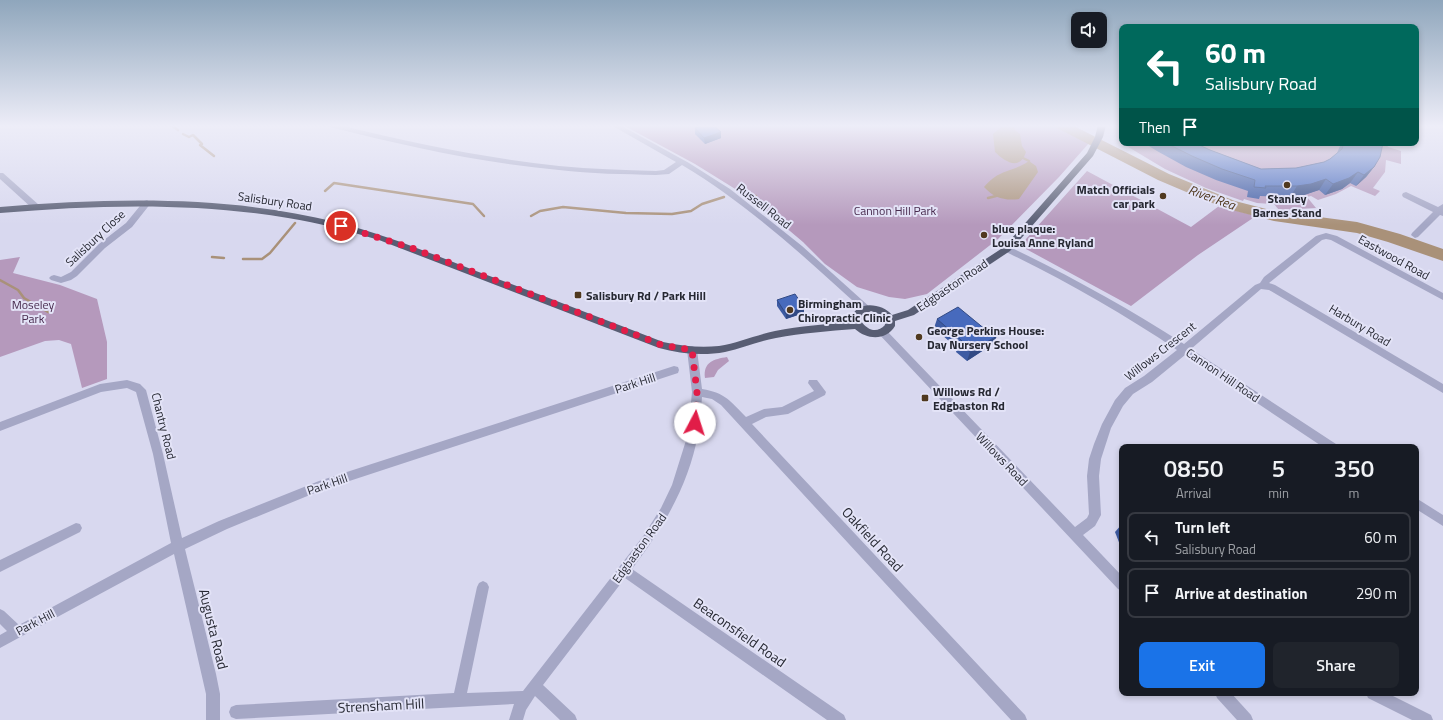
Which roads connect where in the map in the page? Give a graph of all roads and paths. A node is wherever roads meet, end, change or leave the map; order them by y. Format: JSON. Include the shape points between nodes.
{"nodes":[{"id":1,"x":492,"y":159,"type":"edge"},
{"id":2,"x":675,"y":159,"type":"edge"},
{"id":3,"x":1086,"y":159,"type":"edge"},
{"id":4,"x":681,"y":162,"type":"junction"},
{"id":5,"x":0,"y":175,"type":"edge"},
{"id":6,"x":1406,"y":196,"type":"dead end"},
{"id":7,"x":147,"y":203,"type":"junction"},
{"id":8,"x":36,"y":207,"type":"junction"},
{"id":9,"x":0,"y":210,"type":"edge"},
{"id":10,"x":1442,"y":211,"type":"edge"},
{"id":11,"x":1416,"y":235,"type":"dead end"},
{"id":12,"x":1334,"y":238,"type":"joint"},
{"id":13,"x":1007,"y":249,"type":"junction"},
{"id":14,"x":54,"y":278,"type":"dead end"},
{"id":15,"x":1263,"y":285,"type":"junction"},
{"id":16,"x":1443,"y":297,"type":"edge"},
{"id":17,"x":867,"y":308,"type":"junction"},
{"id":18,"x":890,"y":319,"type":"junction"},
{"id":19,"x":858,"y":325,"type":"junction"},
{"id":20,"x":882,"y":332,"type":"junction"},
{"id":21,"x":1185,"y":349,"type":"junction"},
{"id":22,"x":692,"y":350,"type":"junction"},
{"id":23,"x":674,"y":370,"type":"dead end"},
{"id":24,"x":813,"y":383,"type":"dead end"},
{"id":25,"x":1443,"y":389,"type":"edge"},
{"id":26,"x":697,"y":392,"type":"junction"},
{"id":27,"x":744,"y":423,"type":"junction"},
{"id":28,"x":0,"y":427,"type":"edge"},
{"id":29,"x":1328,"y":444,"type":"edge"},
{"id":30,"x":1419,"y":505,"type":"edge"},
{"id":31,"x":1443,"y":521,"type":"edge"},
{"id":32,"x":76,"y":528,"type":"dead end"},
{"id":33,"x":1074,"y":535,"type":"junction"},
{"id":34,"x":178,"y":546,"type":"junction"},
{"id":35,"x":0,"y":566,"type":"edge"},
{"id":36,"x":624,"y":570,"type":"junction"},
{"id":37,"x":1119,"y":579,"type":"edge"},
{"id":38,"x":482,"y":587,"type":"dead end"},
{"id":39,"x":0,"y":615,"type":"edge"},
{"id":40,"x":17,"y":632,"type":"junction"},
{"id":41,"x":0,"y":642,"type":"edge"},
{"id":42,"x":534,"y":686,"type":"junction"},
{"id":43,"x":1225,"y":696,"type":"edge"},
{"id":44,"x":1379,"y":696,"type":"edge"},
{"id":45,"x":526,"y":698,"type":"junction"},
{"id":46,"x":459,"y":700,"type":"junction"},
{"id":47,"x":236,"y":712,"type":"dead end"},
{"id":48,"x":213,"y":720,"type":"edge"},
{"id":49,"x":516,"y":720,"type":"edge"},
{"id":50,"x":570,"y":720,"type":"edge"},
{"id":51,"x":839,"y":720,"type":"edge"},
{"id":52,"x":1020,"y":720,"type":"edge"},
{"id":53,"x":1246,"y":720,"type":"edge"},
{"id":54,"x":1426,"y":720,"type":"edge"}],
"edges":[{"from":1,"to":4,"type":"street","via":[[560,168],[656,173],[666,172]]},
{"from":2,"to":4,"type":"street","name":"Russell Road"},
{"from":3,"to":13,"type":"main road","name":"Edgbaston Road"},
{"from":4,"to":17,"type":"street","name":"Russell Road","via":[[727,191],[758,215]]},
{"from":5,"to":8,"type":"street"},
{"from":6,"to":10,"type":"street"},
{"from":7,"to":8,"type":"main road","name":"Salisbury Road"},
{"from":7,"to":14,"type":"street","name":"Salisbury Close","via":[[129,225],[102,246],[74,274],[61,280]]},
{"from":7,"to":22,"type":"main road","name":"Salisbury Road","via":[[236,207],[355,229],[412,248],[662,345]]},
{"from":8,"to":9,"type":"main road","name":"Salisbury Road"},
{"from":10,"to":11,"type":"street"},
{"from":12,"to":15,"type":"street","name":"Willows Crescent","via":[[1319,238],[1267,279]]},
{"from":12,"to":16,"type":"street","name":"Eastwood Road"},
{"from":13,"to":18,"type":"main road","name":"Edgbaston Road","via":[[936,298],[910,313]]},
{"from":13,"to":21,"type":"street","name":"Cannon Hill Road","via":[[1093,292]]},
{"from":15,"to":21,"type":"street","name":"Willows Crescent"},
{"from":15,"to":25,"type":"street","name":"Harbury Road","via":[[1272,287]]},
{"from":17,"to":18,"type":"main road","via":[[884,312]]},
{"from":17,"to":19,"type":"main road","via":[[856,316]]},
{"from":18,"to":20,"type":"main road","via":[[890,326]]},
{"from":19,"to":20,"type":"main road","via":[[867,332]]},
{"from":19,"to":22,"type":"main road","via":[[764,337],[725,348]]},
{"from":20,"to":33,"type":"street","name":"Willows Road"},
{"from":21,"to":29,"type":"street","name":"Cannon Hill Road"},
{"from":21,"to":33,"type":"street","name":"Willows Crescent","via":[[1129,391],[1111,414],[1095,459],[1095,515],[1091,522]]},
{"from":22,"to":26,"type":"street","name":"Edgbaston Road"},
{"from":23,"to":34,"type":"street","name":"Park Hill","via":[[319,486]]},
{"from":24,"to":27,"type":"street","via":[[821,392],[784,411],[764,413]]},
{"from":26,"to":27,"type":"street","name":"Oakfield Road","via":[[714,395],[725,402]]},
{"from":26,"to":36,"type":"street","name":"Edgbaston Road","via":[[693,434],[678,485],[648,539]]},
{"from":27,"to":52,"type":"street","name":"Oakfield Road"},
{"from":28,"to":34,"type":"street","name":"Chantry Road","via":[[100,388],[125,384],[137,386],[141,390],[148,414]]},
{"from":30,"to":31,"type":"street"},
{"from":32,"to":35,"type":"street"},
{"from":33,"to":37,"type":"street","name":"Willows Road"},
{"from":34,"to":40,"type":"street","name":"Park Hill"},
{"from":34,"to":48,"type":"street","name":"Augusta Road","via":[[209,674],[213,694]]},
{"from":36,"to":42,"type":"street","name":"Edgbaston Road"},
{"from":36,"to":51,"type":"street","name":"Beaconsfield Road"},
{"from":38,"to":46,"type":"street"},
{"from":39,"to":40,"type":"street"},
{"from":40,"to":41,"type":"street","name":"Park Hill"},
{"from":42,"to":45,"type":"street","name":"Edgbaston Road"},
{"from":42,"to":50,"type":"street"},
{"from":43,"to":53,"type":"street"},
{"from":44,"to":54,"type":"street"},
{"from":45,"to":46,"type":"street","name":"Strensham Hill"},
{"from":45,"to":49,"type":"street","name":"Edgbaston Road"},
{"from":46,"to":47,"type":"street","name":"Strensham Hill"}]}
